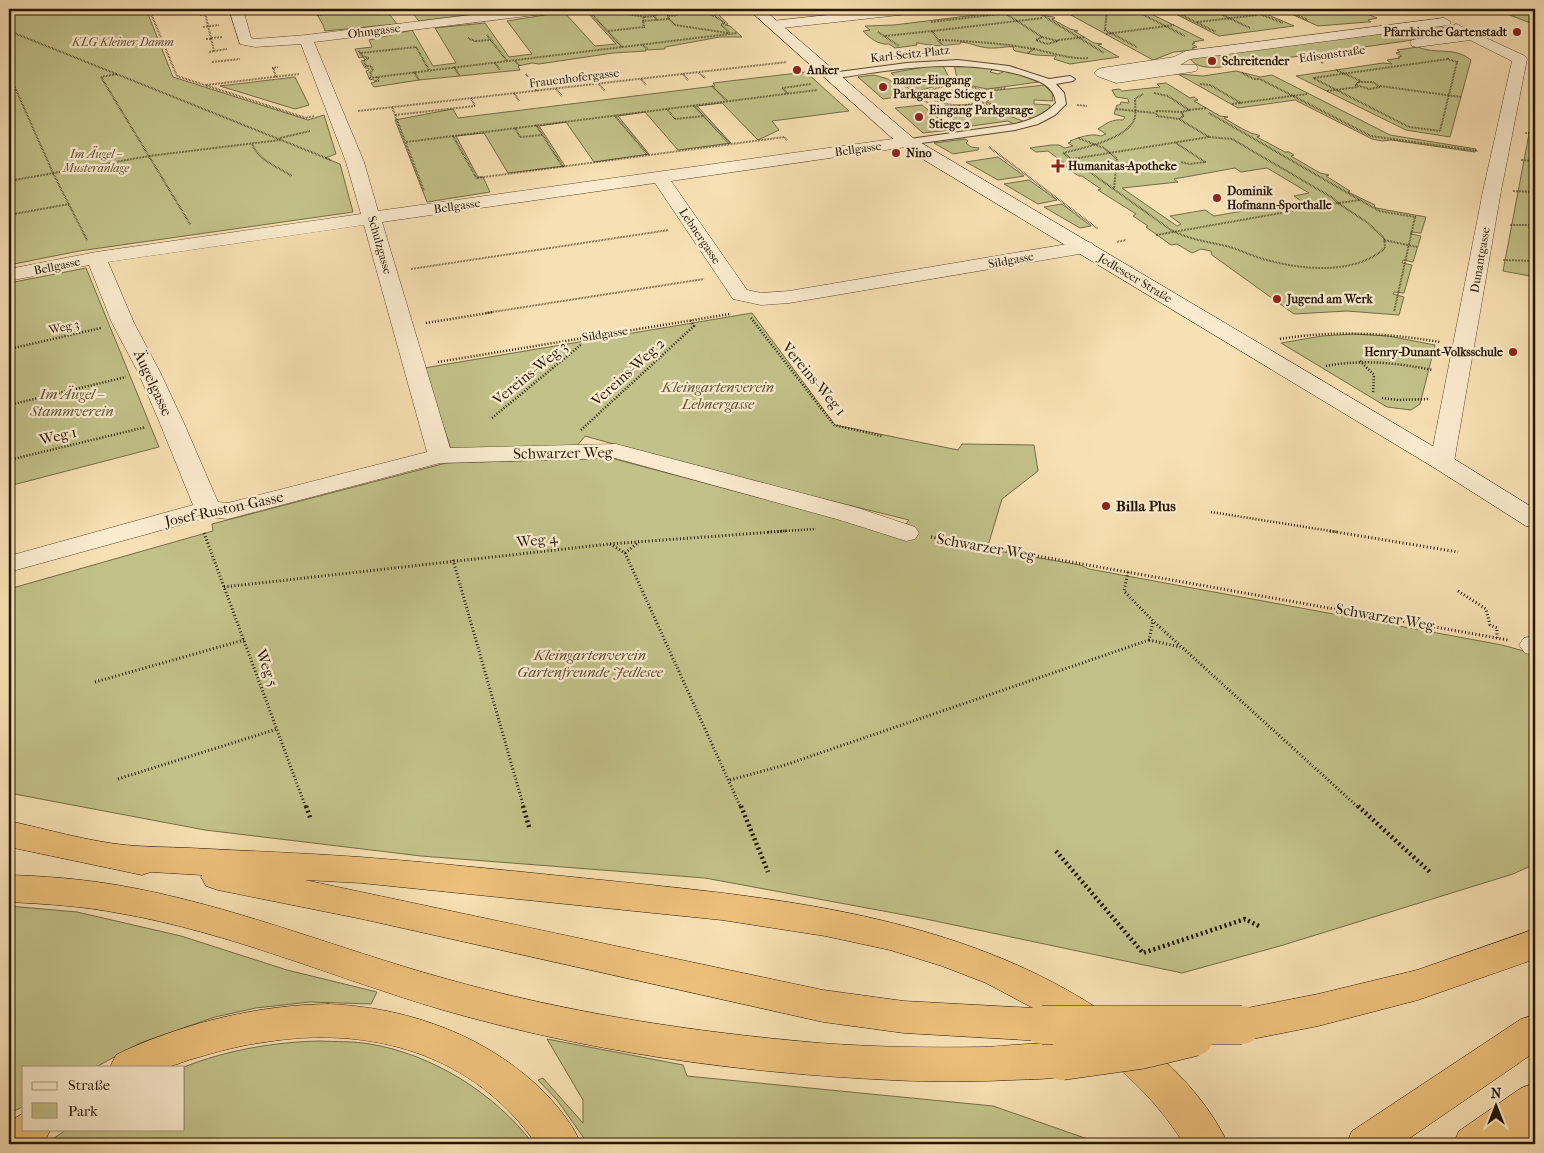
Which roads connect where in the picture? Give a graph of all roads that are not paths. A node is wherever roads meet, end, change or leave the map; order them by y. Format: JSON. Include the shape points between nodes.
{"nodes":[{"id":1,"x":236,"y":9,"type":"edge"},
{"id":2,"x":552,"y":9,"type":"edge"},
{"id":3,"x":755,"y":9,"type":"edge"},
{"id":4,"x":917,"y":9,"type":"edge"},
{"id":5,"x":1424,"y":12,"type":"dead end"},
{"id":6,"x":1444,"y":22,"type":"junction"},
{"id":7,"x":773,"y":24,"type":"junction"},
{"id":8,"x":1472,"y":36,"type":"junction"},
{"id":9,"x":306,"y":39,"type":"junction"},
{"id":10,"x":1404,"y":45,"type":"dead end"},
{"id":11,"x":1535,"y":57,"type":"edge"},
{"id":12,"x":1519,"y":64,"type":"junction"},
{"id":13,"x":1177,"y":65,"type":"junction"},
{"id":14,"x":1207,"y":69,"type":"dead end"},
{"id":15,"x":1100,"y":76,"type":"dead end"},
{"id":16,"x":1070,"y":80,"type":"dead end"},
{"id":17,"x":837,"y":81,"type":"junction"},
{"id":18,"x":1049,"y":82,"type":"junction"},
{"id":19,"x":907,"y":142,"type":"junction"},
{"id":20,"x":660,"y":178,"type":"junction"},
{"id":21,"x":372,"y":217,"type":"junction"},
{"id":22,"x":1085,"y":247,"type":"junction"},
{"id":23,"x":96,"y":258,"type":"junction"},
{"id":24,"x":9,"y":276,"type":"edge"},
{"id":25,"x":737,"y":304,"type":"joint"},
{"id":26,"x":440,"y":456,"type":"junction"},
{"id":27,"x":1442,"y":462,"type":"junction"},
{"id":28,"x":205,"y":519,"type":"junction"},
{"id":29,"x":1535,"y":520,"type":"edge"},
{"id":30,"x":906,"y":533,"type":"road end"},
{"id":31,"x":9,"y":564,"type":"edge"},
{"id":32,"x":9,"y":834,"type":"edge"},
{"id":33,"x":124,"y":858,"type":"junction"},
{"id":34,"x":9,"y":888,"type":"edge"},
{"id":35,"x":1535,"y":944,"type":"edge"},
{"id":36,"x":1242,"y":1025,"type":"junction"},
{"id":37,"x":1535,"y":1032,"type":"edge"},
{"id":38,"x":133,"y":1066,"type":"edge"},
{"id":39,"x":1535,"y":1102,"type":"edge"},
{"id":40,"x":30,"y":1130,"type":"edge"},
{"id":41,"x":1535,"y":1141,"type":"edge"},
{"id":42,"x":13,"y":1144,"type":"edge"},
{"id":43,"x":560,"y":1144,"type":"edge"},
{"id":44,"x":1207,"y":1144,"type":"edge"},
{"id":45,"x":1367,"y":1144,"type":"edge"},
{"id":46,"x":1474,"y":1144,"type":"edge"},
{"id":47,"x":1533,"y":1144,"type":"edge"}],
"edges":[{"from":1,"to":9,"type":"street","name":"Ohmgasse","via":[[245,41]]},
{"from":2,"to":9,"type":"street","name":"Ohmgasse"},
{"from":3,"to":7,"type":"street","name":"Jedleseer Straße"},
{"from":4,"to":7,"type":"street"},
{"from":5,"to":6,"type":"street"},
{"from":6,"to":8,"type":"street"},
{"from":6,"to":13,"type":"street","name":"Edisonstraße","via":[[1186,55]]},
{"from":7,"to":17,"type":"street","name":"Jedleseer Straße"},
{"from":8,"to":10,"type":"street"},
{"from":8,"to":12,"type":"street"},
{"from":9,"to":21,"type":"street","name":"Schulzgasse","via":[[337,112]]},
{"from":11,"to":12,"type":"street"},
{"from":12,"to":27,"type":"street","name":"Dunantgasse"},
{"from":13,"to":14,"type":"street","name":"Edisonstraße"},
{"from":13,"to":15,"type":"street","name":"Edisonstraße","via":[[1105,71]]},
{"from":16,"to":18,"type":"lane","name":"Karl-Seitz-Platz"},
{"from":17,"to":18,"type":"lane","name":"Karl-Seitz-Platz","via":[[876,70],[928,63],[980,64],[1015,70]]},
{"from":17,"to":19,"type":"street","name":"Jedleseer Straße"},
{"from":18,"to":19,"type":"lane","via":[[1059,92],[1062,104],[1035,122]]},
{"from":19,"to":20,"type":"street","name":"Bellgasse"},
{"from":19,"to":22,"type":"street","name":"Jedleseer Straße"},
{"from":20,"to":21,"type":"street","name":"Bellgasse"},
{"from":20,"to":25,"type":"street","name":"Lebnergasse","via":[[727,275]]},
{"from":21,"to":23,"type":"street","name":"Bellgasse"},
{"from":21,"to":26,"type":"street","name":"Schulzgasse"},
{"from":22,"to":25,"type":"street","name":"Sildgasse"},
{"from":22,"to":27,"type":"street","name":"Jedleseer Straße"},
{"from":23,"to":24,"type":"street","name":"Bellgasse"},
{"from":23,"to":28,"type":"street","name":"Äugelgasse","via":[[123,323],[171,421]]},
{"from":26,"to":28,"type":"street","name":"Josef-Ruston-Gasse"},
{"from":26,"to":30,"type":"street","name":"Schwarzer Weg","via":[[616,451],[849,514]]},
{"from":27,"to":29,"type":"street","name":"Jedleseer Straße"},
{"from":28,"to":31,"type":"street","name":"Josef-Ruston-Gasse"},
{"from":32,"to":33,"type":"highway"},
{"from":33,"to":36,"type":"highway","bridge":true,"via":[[823,1006],[904,1017],[1042,1025]]},
{"from":33,"to":44,"type":"highway","via":[[361,870],[722,906],[890,936],[950,953],[999,972],[1104,1033],[1154,1074]]},
{"from":34,"to":36,"type":"highway","bridge":true,"via":[[78,892],[145,904],[444,994],[641,1040],[733,1053],[903,1064],[986,1065],[1062,1061],[1140,1050]]},
{"from":35,"to":36,"type":"highway","via":[[1418,985]]},
{"from":37,"to":45,"type":"highway"},
{"from":38,"to":43,"type":"highway","via":[[193,1042],[292,1022],[344,1021],[390,1028],[433,1041],[477,1062],[514,1089],[548,1125]]},
{"from":39,"to":46,"type":"highway"},
{"from":40,"to":42,"type":"highway"},
{"from":41,"to":47,"type":"highway"}]}
